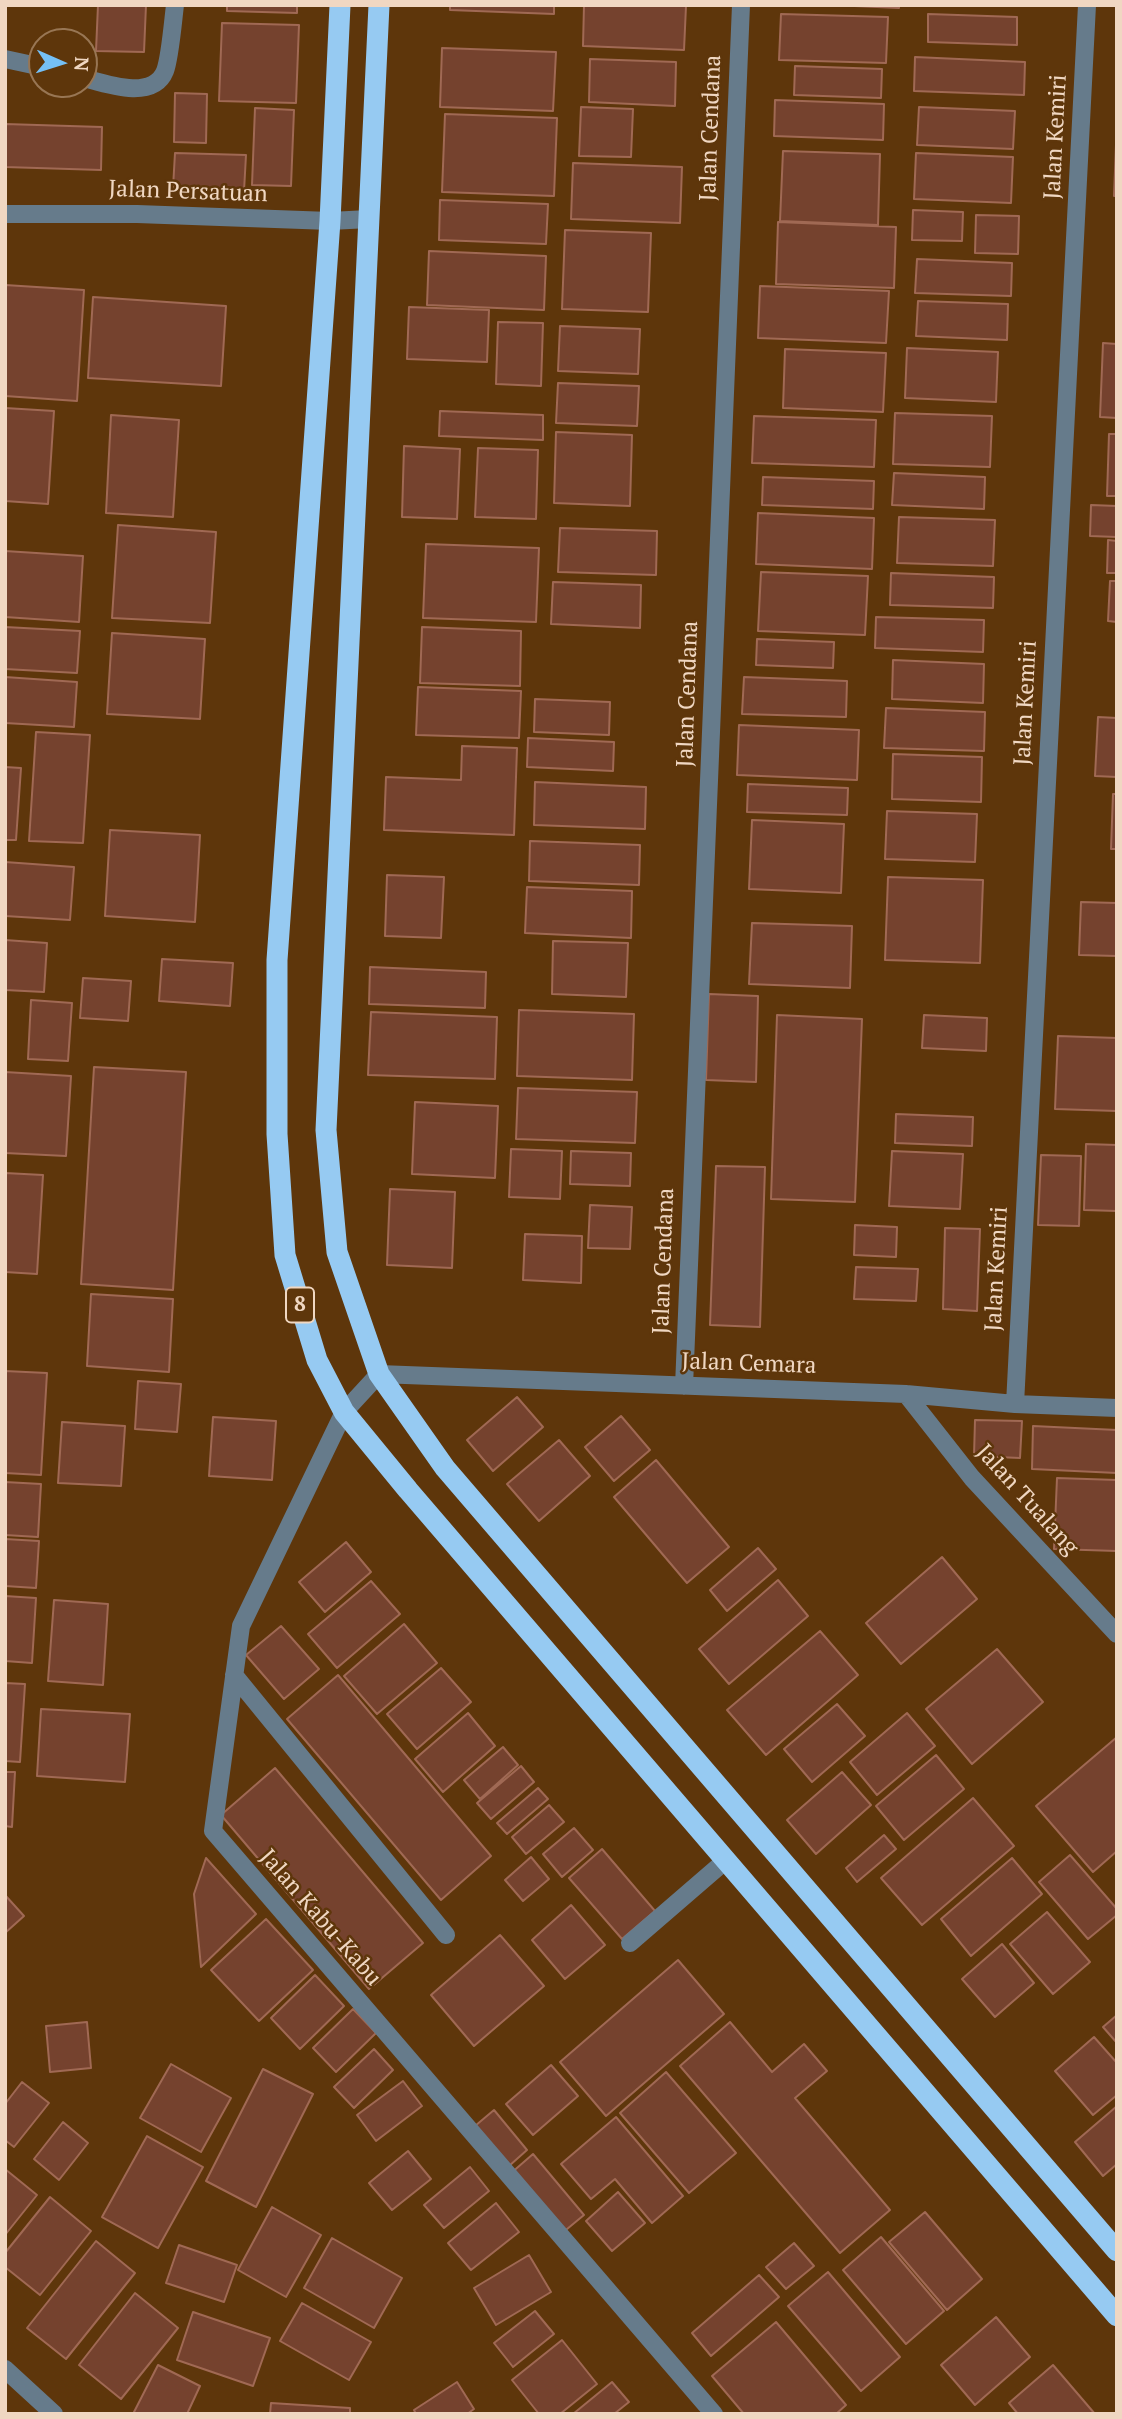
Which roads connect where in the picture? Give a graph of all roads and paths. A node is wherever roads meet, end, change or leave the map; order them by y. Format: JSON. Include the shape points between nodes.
{"nodes":[{"id":1,"x":175,"y":5,"type":"edge"},
{"id":2,"x":340,"y":5,"type":"edge"},
{"id":3,"x":379,"y":5,"type":"edge"},
{"id":4,"x":741,"y":5,"type":"edge"},
{"id":5,"x":1087,"y":5,"type":"edge"},
{"id":6,"x":5,"y":59,"type":"edge"},
{"id":7,"x":28,"y":64,"type":"edge"},
{"id":8,"x":98,"y":81,"type":"edge"},
{"id":9,"x":5,"y":214,"type":"edge"},
{"id":10,"x":369,"y":219,"type":"junction"},
{"id":11,"x":330,"y":221,"type":"junction"},
{"id":12,"x":379,"y":1374,"type":"junction"},
{"id":13,"x":684,"y":1385,"type":"junction"},
{"id":14,"x":906,"y":1394,"type":"junction"},
{"id":15,"x":1015,"y":1404,"type":"junction"},
{"id":16,"x":1117,"y":1408,"type":"edge"},
{"id":17,"x":344,"y":1412,"type":"junction"},
{"id":18,"x":1117,"y":1633,"type":"edge"},
{"id":19,"x":234,"y":1675,"type":"junction"},
{"id":20,"x":725,"y":1861,"type":"junction"},
{"id":21,"x":446,"y":1935,"type":"dead end"},
{"id":22,"x":630,"y":1942,"type":"dead end"},
{"id":23,"x":1117,"y":2251,"type":"edge"},
{"id":24,"x":1117,"y":2316,"type":"edge"},
{"id":25,"x":5,"y":2369,"type":"edge"},
{"id":26,"x":54,"y":2414,"type":"edge"},
{"id":27,"x":714,"y":2414,"type":"edge"}],
"edges":[{"from":1,"to":8,"type":"street","via":[[166,71],[159,80],[148,87],[128,88]]},
{"from":2,"to":11,"type":"highway","number":"8"},
{"from":3,"to":10,"type":"highway","number":"8"},
{"from":4,"to":13,"type":"street","name":"Jalan Cendana"},
{"from":5,"to":15,"type":"street","name":"Jalan Kemiri"},
{"from":6,"to":7,"type":"street"},
{"from":9,"to":11,"type":"street","name":"Jalan Persatuan"},
{"from":10,"to":11,"type":"street","name":"Jalan Persatuan"},
{"from":10,"to":12,"type":"highway","number":"8","via":[[326,1130],[337,1252]]},
{"from":11,"to":17,"type":"highway","number":"8","via":[[277,960],[277,1134],[285,1255],[317,1360]]},
{"from":12,"to":13,"type":"street","name":"Jalan Cemara"},
{"from":12,"to":17,"type":"street","name":"Jalan Kabu-Kabu"},
{"from":12,"to":23,"type":"highway","number":"8","via":[[446,1468]]},
{"from":13,"to":14,"type":"street","name":"Jalan Cemara"},
{"from":14,"to":15,"type":"street","name":"Jalan Cemara"},
{"from":14,"to":18,"type":"street","name":"Jalan Tualang","via":[[972,1478]]},
{"from":15,"to":16,"type":"street","name":"Jalan Cemara"},
{"from":17,"to":19,"type":"street","name":"Jalan Kabu-Kabu","via":[[241,1626]]},
{"from":17,"to":20,"type":"highway","number":"8"},
{"from":19,"to":21,"type":"street"},
{"from":19,"to":27,"type":"street","name":"Jalan Kabu-Kabu","via":[[213,1831]]},
{"from":20,"to":22,"type":"street"},
{"from":20,"to":24,"type":"highway","number":"8"},
{"from":25,"to":26,"type":"street"}]}
